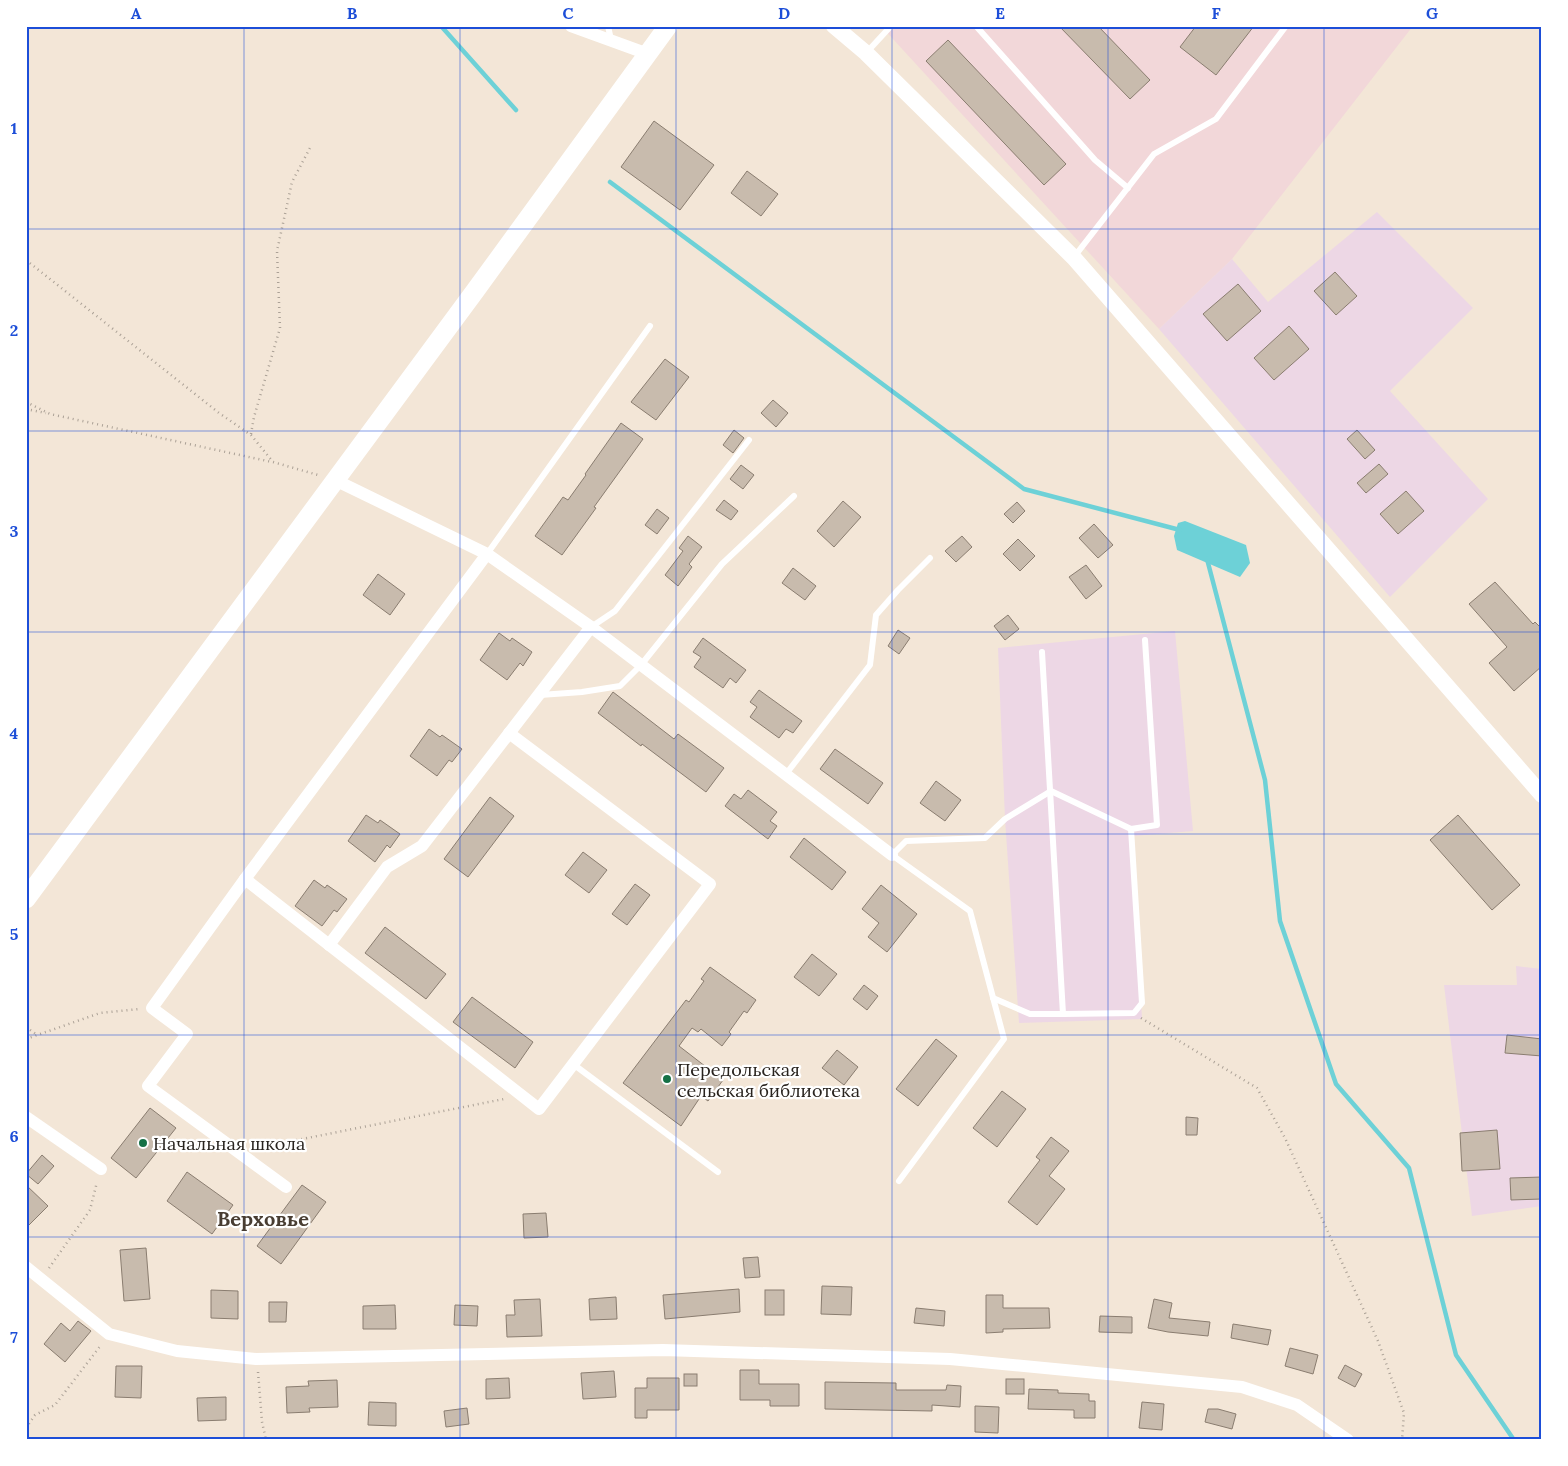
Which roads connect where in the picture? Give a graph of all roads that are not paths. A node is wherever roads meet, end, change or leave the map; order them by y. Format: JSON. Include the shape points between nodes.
{"nodes":[{"id":1,"x":571,"y":26,"type":"edge"},
{"id":2,"x":608,"y":26,"type":"edge"},
{"id":3,"x":668,"y":26,"type":"edge"},
{"id":4,"x":834,"y":26,"type":"edge"},
{"id":5,"x":891,"y":26,"type":"edge"},
{"id":6,"x":976,"y":26,"type":"edge"},
{"id":7,"x":1286,"y":26,"type":"edge"},
{"id":8,"x":612,"y":40,"type":"junction"},
{"id":9,"x":866,"y":53,"type":"junction"},
{"id":10,"x":648,"y":54,"type":"junction"},
{"id":11,"x":1128,"y":188,"type":"junction"},
{"id":12,"x":1074,"y":258,"type":"junction"},
{"id":13,"x":650,"y":326,"type":"dead end"},
{"id":14,"x":749,"y":440,"type":"dead end"},
{"id":15,"x":335,"y":480,"type":"junction"},
{"id":16,"x":794,"y":496,"type":"dead end"},
{"id":17,"x":487,"y":554,"type":"junction"},
{"id":18,"x":930,"y":558,"type":"dead end"},
{"id":19,"x":591,"y":627,"type":"junction"},
{"id":20,"x":1145,"y":640,"type":"dead end"},
{"id":21,"x":1042,"y":652,"type":"dead end"},
{"id":22,"x":641,"y":665,"type":"junction"},
{"id":23,"x":538,"y":695,"type":"junction"},
{"id":24,"x":509,"y":733,"type":"junction"},
{"id":25,"x":786,"y":774,"type":"junction"},
{"id":26,"x":1051,"y":791,"type":"junction"},
{"id":27,"x":1542,"y":795,"type":"edge"},
{"id":28,"x":1131,"y":829,"type":"junction"},
{"id":29,"x":892,"y":855,"type":"junction"},
{"id":30,"x":245,"y":879,"type":"junction"},
{"id":31,"x":26,"y":900,"type":"edge"},
{"id":32,"x":329,"y":945,"type":"junction"},
{"id":33,"x":993,"y":998,"type":"junction"},
{"id":34,"x":1063,"y":1014,"type":"junction"},
{"id":35,"x":573,"y":1064,"type":"junction"},
{"id":36,"x":26,"y":1117,"type":"edge"},
{"id":37,"x":101,"y":1169,"type":"road end"},
{"id":38,"x":718,"y":1172,"type":"dead end"},
{"id":39,"x":899,"y":1181,"type":"dead end"},
{"id":40,"x":286,"y":1187,"type":"dead end"},
{"id":41,"x":26,"y":1267,"type":"edge"},
{"id":42,"x":1348,"y":1440,"type":"edge"}],
"edges":[{"from":1,"to":8,"type":"street"},
{"from":2,"to":8,"type":"lane"},
{"from":3,"to":10,"type":"main road"},
{"from":4,"to":9,"type":"street"},
{"from":5,"to":9,"type":"lane"},
{"from":6,"to":11,"type":"lane","via":[[1095,160]]},
{"from":7,"to":11,"type":"lane","via":[[1216,119],[1154,154]]},
{"from":8,"to":10,"type":"street"},
{"from":9,"to":12,"type":"street"},
{"from":10,"to":15,"type":"main road"},
{"from":11,"to":12,"type":"lane"},
{"from":12,"to":27,"type":"street"},
{"from":13,"to":17,"type":"lane"},
{"from":14,"to":19,"type":"lane","via":[[615,611]]},
{"from":15,"to":17,"type":"street"},
{"from":15,"to":31,"type":"main road"},
{"from":16,"to":22,"type":"lane","via":[[722,564]]},
{"from":17,"to":19,"type":"street"},
{"from":17,"to":30,"type":"street"},
{"from":18,"to":25,"type":"lane","via":[[876,615],[870,665]]},
{"from":19,"to":22,"type":"street"},
{"from":19,"to":23,"type":"street"},
{"from":20,"to":28,"type":"lane","via":[[1157,825]]},
{"from":21,"to":26,"type":"lane"},
{"from":22,"to":23,"type":"lane","via":[[620,686]]},
{"from":22,"to":25,"type":"street"},
{"from":23,"to":24,"type":"street"},
{"from":24,"to":32,"type":"street","via":[[422,846],[388,867]]},
{"from":24,"to":35,"type":"street","via":[[710,884]]},
{"from":25,"to":29,"type":"street"},
{"from":26,"to":28,"type":"lane"},
{"from":26,"to":29,"type":"lane","via":[[1005,819],[985,838],[906,841]]},
{"from":26,"to":34,"type":"lane"},
{"from":28,"to":34,"type":"lane","via":[[1142,1003],[1134,1013]]},
{"from":29,"to":33,"type":"lane","via":[[970,911]]},
{"from":30,"to":32,"type":"street"},
{"from":30,"to":40,"type":"street","via":[[152,1008],[187,1034],[148,1086]]},
{"from":32,"to":35,"type":"street","via":[[538,1109]]},
{"from":33,"to":34,"type":"lane","via":[[1030,1014]]},
{"from":33,"to":39,"type":"lane","via":[[1004,1039]]},
{"from":35,"to":38,"type":"lane"},
{"from":36,"to":37,"type":"street"},
{"from":41,"to":42,"type":"street","via":[[109,1334],[178,1351],[256,1360],[663,1350],[950,1358],[1242,1386],[1297,1405]]}]}
